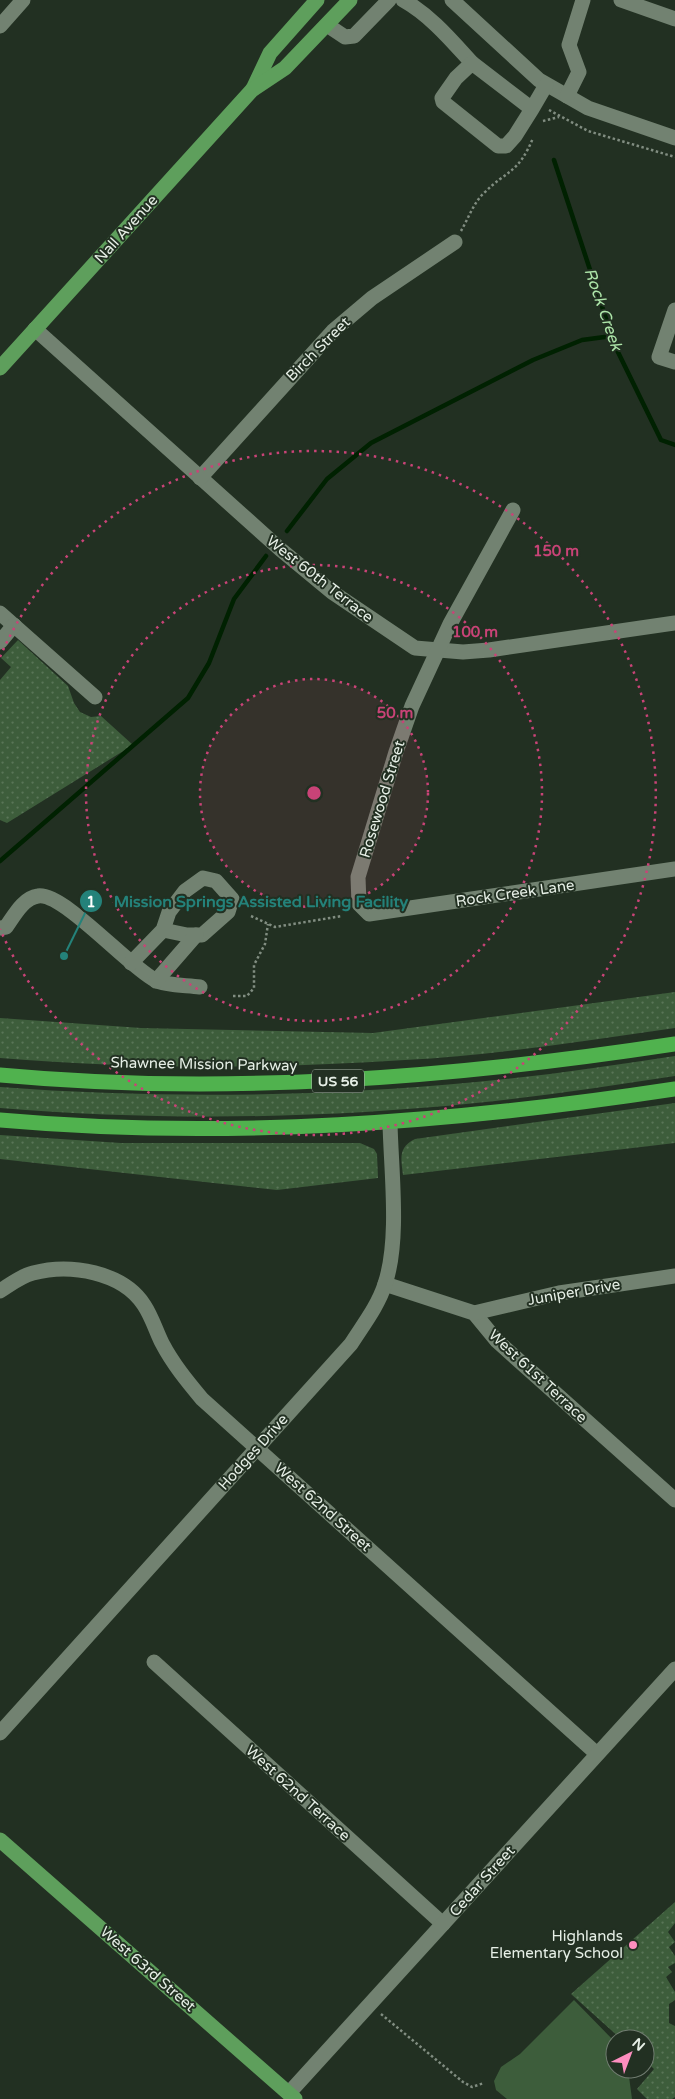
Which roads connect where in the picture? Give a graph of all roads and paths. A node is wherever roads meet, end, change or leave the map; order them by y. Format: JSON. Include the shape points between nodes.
{"nodes":[{"id":1,"x":23,"y":0,"type":"edge"},
{"id":2,"x":317,"y":0,"type":"edge"},
{"id":3,"x":350,"y":0,"type":"edge"},
{"id":4,"x":389,"y":0,"type":"edge"},
{"id":5,"x":403,"y":0,"type":"edge"},
{"id":6,"x":452,"y":0,"type":"edge"},
{"id":7,"x":583,"y":0,"type":"edge"},
{"id":8,"x":621,"y":0,"type":"edge"},
{"id":9,"x":675,"y":19,"type":"edge"},
{"id":10,"x":327,"y":25,"type":"junction"},
{"id":11,"x":0,"y":26,"type":"edge"},
{"id":12,"x":472,"y":63,"type":"junction"},
{"id":13,"x":546,"y":85,"type":"junction"},
{"id":14,"x":252,"y":90,"type":"junction"},
{"id":15,"x":567,"y":96,"type":"junction"},
{"id":16,"x":532,"y":109,"type":"junction"},
{"id":17,"x":559,"y":117,"type":"dead end"},
{"id":18,"x":537,"y":127,"type":"dead end"},
{"id":19,"x":534,"y":135,"type":"dead end"},
{"id":20,"x":675,"y":138,"type":"edge"},
{"id":21,"x":455,"y":242,"type":"joint"},
{"id":22,"x":675,"y":310,"type":"edge"},
{"id":23,"x":35,"y":329,"type":"junction"},
{"id":24,"x":675,"y":362,"type":"edge"},
{"id":25,"x":0,"y":368,"type":"edge"},
{"id":26,"x":200,"y":478,"type":"junction"},
{"id":27,"x":513,"y":510,"type":"dead end"},
{"id":28,"x":0,"y":613,"type":"edge"},
{"id":29,"x":675,"y":622,"type":"edge"},
{"id":30,"x":14,"y":625,"type":"junction"},
{"id":31,"x":0,"y":642,"type":"edge"},
{"id":32,"x":437,"y":651,"type":"junction"},
{"id":33,"x":95,"y":696,"type":"dead end"},
{"id":34,"x":675,"y":869,"type":"edge"},
{"id":35,"x":359,"y":904,"type":"joint"},
{"id":36,"x":251,"y":916,"type":"dead end"},
{"id":37,"x":342,"y":916,"type":"dead end"},
{"id":38,"x":268,"y":924,"type":"junction"},
{"id":39,"x":0,"y":928,"type":"edge"},
{"id":40,"x":163,"y":930,"type":"junction"},
{"id":41,"x":196,"y":935,"type":"junction"},
{"id":42,"x":131,"y":963,"type":"junction"},
{"id":43,"x":156,"y":981,"type":"junction"},
{"id":44,"x":200,"y":987,"type":"dead end"},
{"id":45,"x":233,"y":996,"type":"dead end"},
{"id":46,"x":675,"y":1044,"type":"edge"},
{"id":47,"x":0,"y":1075,"type":"edge"},
{"id":48,"x":675,"y":1089,"type":"edge"},
{"id":49,"x":0,"y":1120,"type":"edge"},
{"id":50,"x":390,"y":1123,"type":"junction"},
{"id":51,"x":675,"y":1276,"type":"edge"},
{"id":52,"x":385,"y":1284,"type":"junction"},
{"id":53,"x":0,"y":1291,"type":"edge"},
{"id":54,"x":474,"y":1313,"type":"junction"},
{"id":55,"x":257,"y":1448,"type":"junction"},
{"id":56,"x":675,"y":1500,"type":"edge"},
{"id":57,"x":154,"y":1662,"type":"dead end"},
{"id":58,"x":675,"y":1669,"type":"edge"},
{"id":59,"x":0,"y":1733,"type":"edge"},
{"id":60,"x":597,"y":1754,"type":"junction"},
{"id":61,"x":0,"y":1840,"type":"edge"},
{"id":62,"x":443,"y":1924,"type":"junction"},
{"id":63,"x":378,"y":2012,"type":"dead end"},
{"id":64,"x":484,"y":2083,"type":"dead end"},
{"id":65,"x":292,"y":2096,"type":"edge"}],
"edges":[{"from":1,"to":11,"type":"street"},
{"from":2,"to":14,"type":"main road","name":"Nall Avenue","via":[[270,53]]},
{"from":3,"to":10,"type":"main road","name":"Nall Avenue"},
{"from":4,"to":10,"type":"street","via":[[354,36],[345,37]]},
{"from":5,"to":12,"type":"street","via":[[444,32]]},
{"from":6,"to":13,"type":"street"},
{"from":7,"to":15,"type":"street","via":[[568,45],[579,72]]},
{"from":8,"to":9,"type":"street"},
{"from":10,"to":14,"type":"main road","name":"Nall Avenue","via":[[285,68]]},
{"from":12,"to":16,"type":"street"},
{"from":12,"to":16,"type":"street","via":[[456,78],[442,98],[443,102],[498,146],[506,146]]},
{"from":13,"to":15,"type":"street"},
{"from":13,"to":16,"type":"street"},
{"from":14,"to":23,"type":"main road","name":"Nall Avenue"},
{"from":15,"to":20,"type":"street","via":[[588,108]]},
{"from":17,"to":18,"type":"path","via":[[544,120]]},
{"from":19,"to":21,"type":"path","via":[[524,158],[512,172],[483,194]]},
{"from":21,"to":26,"type":"street","name":"Birch Street","via":[[372,298],[333,331]]},
{"from":22,"to":24,"type":"street","via":[[660,357]]},
{"from":23,"to":25,"type":"main road","name":"Nall Avenue"},
{"from":23,"to":26,"type":"street","name":"West 60th Terrace"},
{"from":26,"to":32,"type":"street","name":"West 60th Terrace","via":[[332,592],[416,648]]},
{"from":27,"to":32,"type":"street","name":"Rosewood Street"},
{"from":28,"to":30,"type":"street"},
{"from":29,"to":32,"type":"street","name":"West 60th Terrace","via":[[489,650]]},
{"from":30,"to":31,"type":"street"},
{"from":30,"to":33,"type":"street"},
{"from":32,"to":35,"type":"street","name":"Rosewood Street","via":[[406,724],[368,841],[358,877]]},
{"from":34,"to":35,"type":"street","name":"Rock Creek Lane","via":[[369,914]]},
{"from":36,"to":38,"type":"path"},
{"from":37,"to":38,"type":"path","via":[[275,927]]},
{"from":38,"to":45,"type":"path","via":[[265,944],[254,965],[254,988],[246,996]]},
{"from":39,"to":42,"type":"street","via":[[6,927],[24,902],[38,896],[50,898],[63,905]]},
{"from":40,"to":41,"type":"street"},
{"from":40,"to":41,"type":"street","via":[[169,912],[185,891],[203,878],[216,881],[232,899],[228,912],[215,926],[202,935]]},
{"from":40,"to":42,"type":"street"},
{"from":41,"to":43,"type":"street"},
{"from":42,"to":43,"type":"street"},
{"from":43,"to":44,"type":"street"},
{"from":46,"to":47,"type":"highway","name":"Shawnee Mission Parkway","number":"US 56","via":[[478,1070],[299,1083],[108,1081]]},
{"from":48,"to":50,"type":"highway","via":[[591,1102]]},
{"from":49,"to":50,"type":"highway","via":[[109,1127],[310,1127]]},
{"from":50,"to":52,"type":"street","name":"Hodges Drive","via":[[393,1240]]},
{"from":51,"to":54,"type":"street","name":"Juniper Drive","via":[[559,1293]]},
{"from":52,"to":54,"type":"street"},
{"from":52,"to":55,"type":"street","name":"Hodges Drive","via":[[351,1344]]},
{"from":53,"to":55,"type":"street","name":"West 62nd Street","via":[[18,1278],[60,1269],[91,1272],[126,1286],[144,1305],[181,1374],[202,1399]]},
{"from":54,"to":56,"type":"street","name":"West 61st Terrace","via":[[497,1341]]},
{"from":55,"to":59,"type":"street","name":"Hodges Drive"},
{"from":55,"to":60,"type":"street","name":"West 62nd Street"},
{"from":57,"to":62,"type":"street","name":"West 62nd Terrace"},
{"from":58,"to":60,"type":"street","name":"Cedar Street"},
{"from":60,"to":62,"type":"street","name":"Cedar Street"},
{"from":61,"to":65,"type":"main road","name":"West 63rd Street"},
{"from":62,"to":65,"type":"street","name":"Cedar Street"},
{"from":63,"to":64,"type":"path","via":[[463,2082],[472,2087]]}]}
